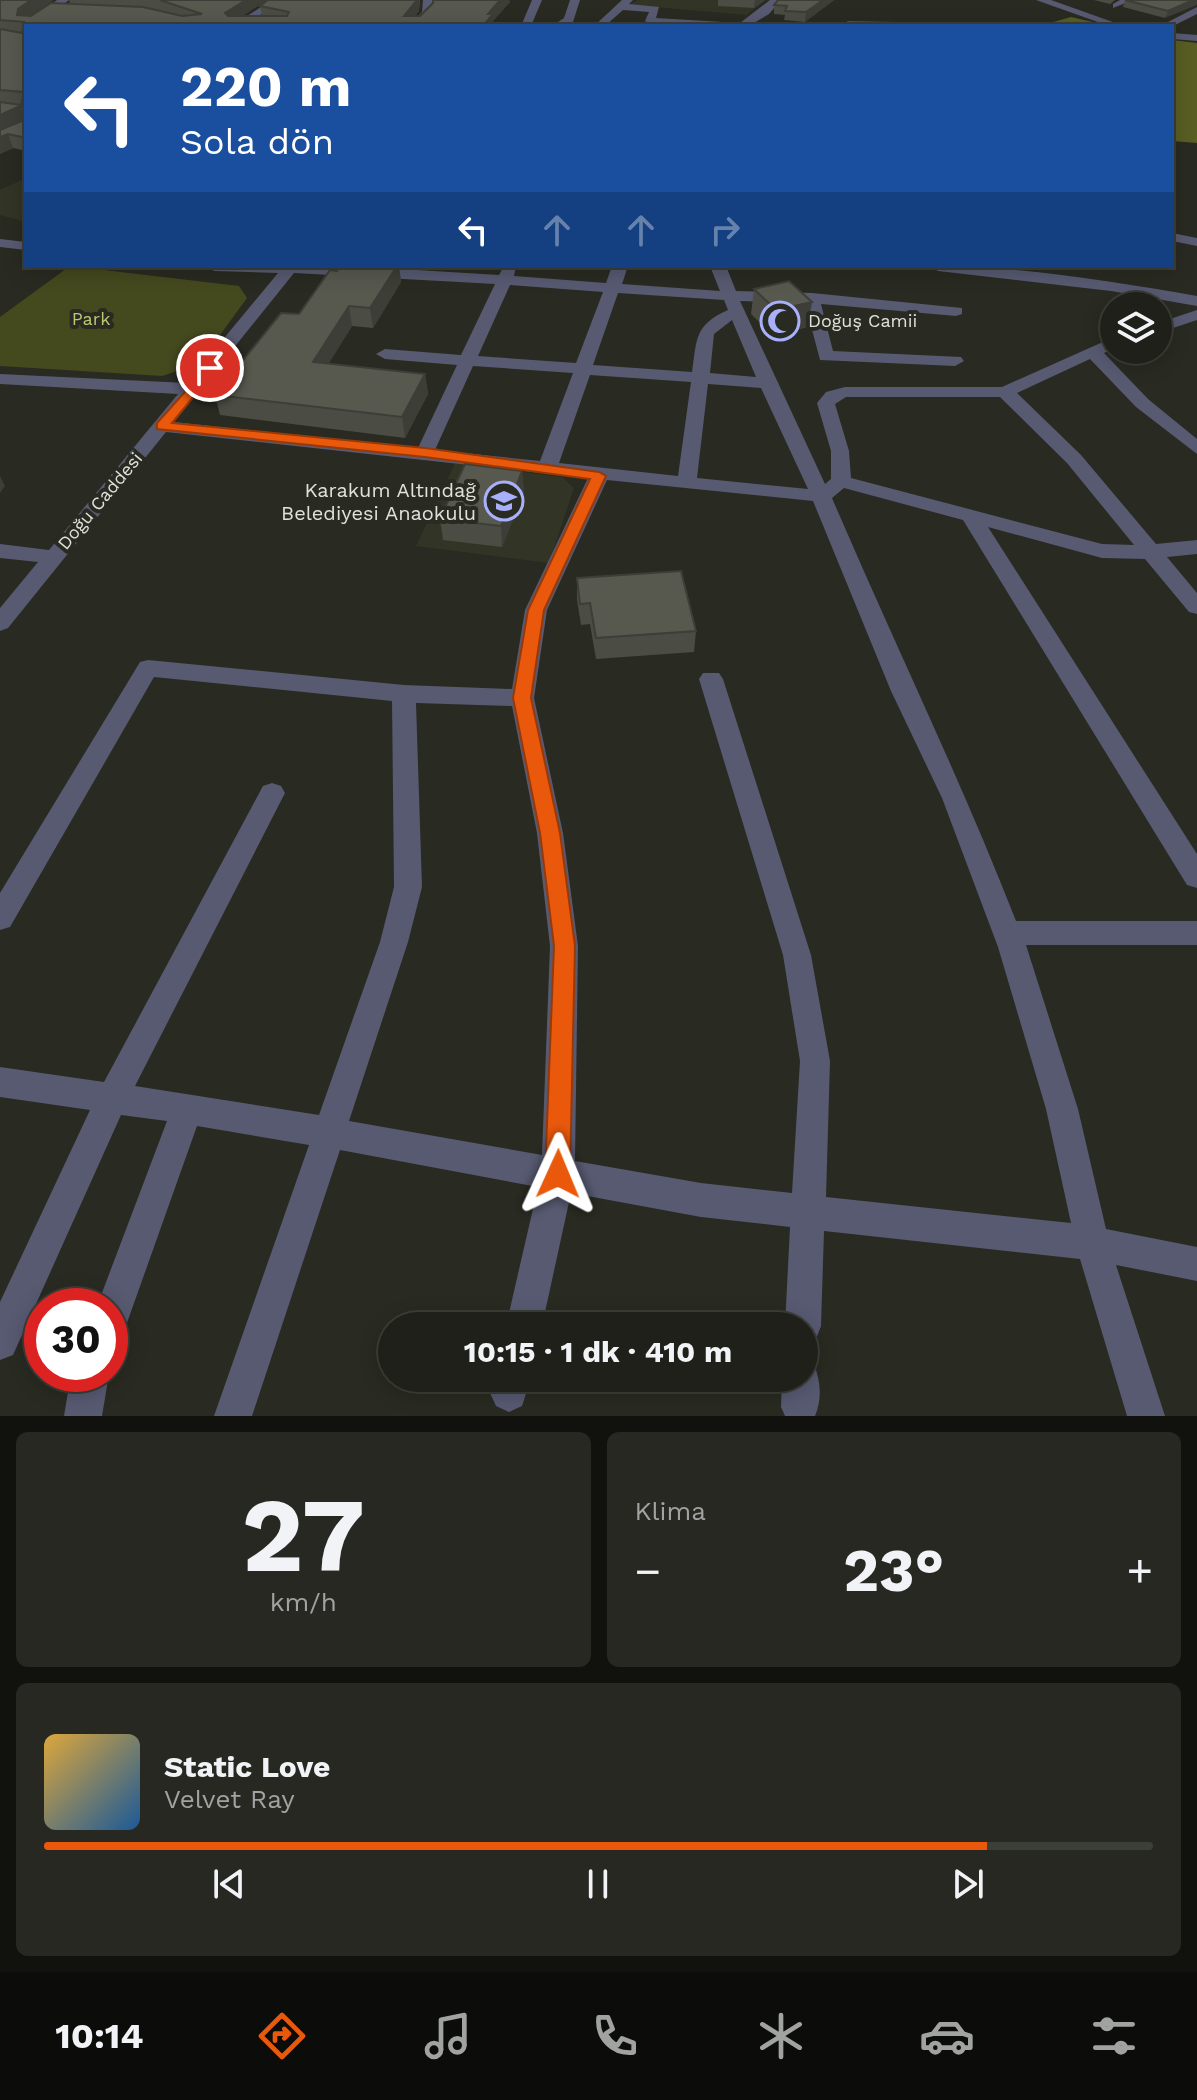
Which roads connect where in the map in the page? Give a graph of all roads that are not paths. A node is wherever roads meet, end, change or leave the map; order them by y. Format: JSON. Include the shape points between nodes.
{"nodes":[{"id":1,"x":279,"y":0,"type":"edge"},
{"id":2,"x":428,"y":0,"type":"edge"},
{"id":3,"x":537,"y":0,"type":"edge"},
{"id":4,"x":575,"y":0,"type":"edge"},
{"id":5,"x":776,"y":0,"type":"edge"},
{"id":6,"x":1041,"y":0,"type":"edge"},
{"id":7,"x":1128,"y":0,"type":"edge"},
{"id":8,"x":624,"y":4,"type":"edge"},
{"id":9,"x":66,"y":5,"type":"edge"},
{"id":10,"x":1117,"y":6,"type":"dead end"},
{"id":11,"x":1197,"y":10,"type":"edge"},
{"id":12,"x":32,"y":24,"type":"edge"},
{"id":13,"x":240,"y":24,"type":"edge"},
{"id":14,"x":415,"y":24,"type":"edge"},
{"id":15,"x":527,"y":24,"type":"edge"},
{"id":16,"x":561,"y":24,"type":"edge"},
{"id":17,"x":601,"y":24,"type":"edge"},
{"id":18,"x":650,"y":24,"type":"edge"},
{"id":19,"x":744,"y":24,"type":"edge"},
{"id":20,"x":1113,"y":24,"type":"edge"},
{"id":21,"x":1174,"y":27,"type":"edge"},
{"id":22,"x":1174,"y":31,"type":"edge"},
{"id":23,"x":1197,"y":38,"type":"edge"},
{"id":24,"x":1197,"y":236,"type":"edge"},
{"id":25,"x":1174,"y":237,"type":"edge"},
{"id":26,"x":1197,"y":242,"type":"edge"},
{"id":27,"x":0,"y":243,"type":"edge"},
{"id":28,"x":24,"y":246,"type":"edge"},
{"id":29,"x":289,"y":268,"type":"edge"},
{"id":30,"x":619,"y":268,"type":"edge"},
{"id":31,"x":719,"y":268,"type":"edge"},
{"id":32,"x":955,"y":268,"type":"edge"},
{"id":33,"x":508,"y":273,"type":"edge"},
{"id":34,"x":613,"y":286,"type":"junction"},
{"id":35,"x":812,"y":298,"type":"junction"},
{"id":36,"x":1197,"y":301,"type":"edge"},
{"id":37,"x":733,"y":304,"type":"junction"},
{"id":38,"x":956,"y":311,"type":"dead end"},
{"id":39,"x":1197,"y":315,"type":"edge"},
{"id":40,"x":1172,"y":323,"type":"edge"},
{"id":41,"x":1100,"y":348,"type":"edge"},
{"id":42,"x":1092,"y":351,"type":"junction"},
{"id":43,"x":385,"y":354,"type":"dead end"},
{"id":44,"x":467,"y":360,"type":"junction"},
{"id":45,"x":955,"y":361,"type":"dead end"},
{"id":46,"x":581,"y":369,"type":"junction"},
{"id":47,"x":702,"y":378,"type":"junction"},
{"id":48,"x":0,"y":379,"type":"edge"},
{"id":49,"x":767,"y":383,"type":"junction"},
{"id":50,"x":193,"y":389,"type":"junction"},
{"id":51,"x":1005,"y":392,"type":"junction"},
{"id":52,"x":162,"y":426,"type":"junction"},
{"id":53,"x":1197,"y":448,"type":"edge"},
{"id":54,"x":425,"y":452,"type":"junction"},
{"id":55,"x":547,"y":469,"type":"junction"},
{"id":56,"x":599,"y":476,"type":"junction"},
{"id":57,"x":687,"y":484,"type":"junction"},
{"id":58,"x":831,"y":488,"type":"junction"},
{"id":59,"x":971,"y":516,"type":"junction"},
{"id":60,"x":1197,"y":547,"type":"edge"},
{"id":61,"x":0,"y":551,"type":"edge"},
{"id":62,"x":1152,"y":552,"type":"junction"},
{"id":63,"x":54,"y":557,"type":"junction"},
{"id":64,"x":1197,"y":607,"type":"edge"},
{"id":65,"x":0,"y":623,"type":"edge"},
{"id":66,"x":711,"y":679,"type":"dead end"},
{"id":67,"x":404,"y":694,"type":"junction"},
{"id":68,"x":522,"y":698,"type":"junction"},
{"id":69,"x":272,"y":793,"type":"dead end"},
{"id":70,"x":1197,"y":877,"type":"edge"},
{"id":71,"x":0,"y":918,"type":"edge"},
{"id":72,"x":1007,"y":933,"type":"junction"},
{"id":73,"x":1197,"y":933,"type":"edge"},
{"id":74,"x":0,"y":1082,"type":"edge"},
{"id":75,"x":112,"y":1098,"type":"junction"},
{"id":76,"x":187,"y":1109,"type":"junction"},
{"id":77,"x":326,"y":1132,"type":"junction"},
{"id":78,"x":558,"y":1174,"type":"junction"},
{"id":79,"x":806,"y":1212,"type":"junction"},
{"id":80,"x":1092,"y":1243,"type":"junction"},
{"id":81,"x":1197,"y":1264,"type":"edge"},
{"id":82,"x":122,"y":1288,"type":"edge"},
{"id":83,"x":527,"y":1312,"type":"edge"},
{"id":84,"x":803,"y":1312,"type":"edge"},
{"id":85,"x":0,"y":1342,"type":"edge"},
{"id":86,"x":87,"y":1392,"type":"edge"},
{"id":87,"x":83,"y":1416,"type":"edge"},
{"id":88,"x":233,"y":1416,"type":"edge"},
{"id":89,"x":1146,"y":1416,"type":"edge"}],
"edges":[{"from":1,"to":13,"type":"street"},
{"from":2,"to":14,"type":"street","via":[[427,13]]},
{"from":3,"to":15,"type":"street"},
{"from":4,"to":16,"type":"street","via":[[569,20]]},
{"from":5,"to":19,"type":"street"},
{"from":6,"to":20,"type":"street"},
{"from":7,"to":10,"type":"street"},
{"from":8,"to":17,"type":"street"},
{"from":8,"to":18,"type":"street","via":[[655,9]]},
{"from":9,"to":12,"type":"street"},
{"from":11,"to":21,"type":"street"},
{"from":22,"to":23,"type":"street"},
{"from":24,"to":25,"type":"street"},
{"from":25,"to":26,"type":"street"},
{"from":27,"to":28,"type":"street"},
{"from":29,"to":33,"type":"street"},
{"from":29,"to":50,"type":"street","name":"Doğu Caddesi"},
{"from":30,"to":34,"type":"street"},
{"from":31,"to":37,"type":"street"},
{"from":32,"to":36,"type":"street"},
{"from":33,"to":34,"type":"street"},
{"from":33,"to":44,"type":"street"},
{"from":34,"to":37,"type":"street"},
{"from":34,"to":46,"type":"street"},
{"from":35,"to":37,"type":"street"},
{"from":35,"to":38,"type":"street"},
{"from":35,"to":45,"type":"street","via":[[826,356]]},
{"from":37,"to":47,"type":"street","via":[[706,333]]},
{"from":37,"to":49,"type":"street"},
{"from":39,"to":40,"type":"street"},
{"from":41,"to":42,"type":"street"},
{"from":42,"to":51,"type":"street"},
{"from":42,"to":53,"type":"street","via":[[1142,403]]},
{"from":43,"to":44,"type":"street"},
{"from":44,"to":46,"type":"street"},
{"from":44,"to":54,"type":"street"},
{"from":46,"to":47,"type":"street"},
{"from":46,"to":55,"type":"street"},
{"from":47,"to":49,"type":"street"},
{"from":47,"to":57,"type":"street"},
{"from":48,"to":50,"type":"street"},
{"from":49,"to":58,"type":"street"},
{"from":50,"to":52,"type":"street","name":"Doğu Caddesi"},
{"from":51,"to":58,"type":"street","via":[[832,396],[826,403],[840,451]]},
{"from":51,"to":62,"type":"street","via":[[1074,459]]},
{"from":52,"to":54,"type":"street"},
{"from":52,"to":63,"type":"street","name":"Doğu Caddesi"},
{"from":54,"to":55,"type":"street"},
{"from":55,"to":56,"type":"street"},
{"from":56,"to":57,"type":"street"},
{"from":56,"to":68,"type":"street","via":[[536,610]]},
{"from":57,"to":58,"type":"street"},
{"from":58,"to":59,"type":"street"},
{"from":58,"to":72,"type":"street","via":[[903,691],[955,798]]},
{"from":59,"to":62,"type":"street","via":[[1102,551]]},
{"from":59,"to":70,"type":"street"},
{"from":60,"to":62,"type":"street"},
{"from":61,"to":63,"type":"street"},
{"from":62,"to":64,"type":"street"},
{"from":63,"to":65,"type":"street","name":"Doğu Caddesi"},
{"from":66,"to":79,"type":"street","via":[[797,955],[815,1061]]},
{"from":67,"to":68,"type":"street"},
{"from":67,"to":71,"type":"street","via":[[148,668]]},
{"from":67,"to":77,"type":"street","via":[[408,887],[394,942]]},
{"from":68,"to":78,"type":"street","via":[[550,833],[564,946]]},
{"from":69,"to":75,"type":"street"},
{"from":72,"to":73,"type":"street"},
{"from":72,"to":80,"type":"street","via":[[1062,1109]]},
{"from":74,"to":75,"type":"street"},
{"from":75,"to":76,"type":"street"},
{"from":75,"to":85,"type":"street"},
{"from":76,"to":77,"type":"street"},
{"from":76,"to":82,"type":"street"},
{"from":77,"to":78,"type":"street"},
{"from":77,"to":88,"type":"street"},
{"from":78,"to":79,"type":"street","via":[[701,1200]]},
{"from":78,"to":83,"type":"street"},
{"from":79,"to":80,"type":"street"},
{"from":79,"to":84,"type":"street"},
{"from":80,"to":81,"type":"street"},
{"from":80,"to":89,"type":"street"},
{"from":86,"to":87,"type":"street"}]}
